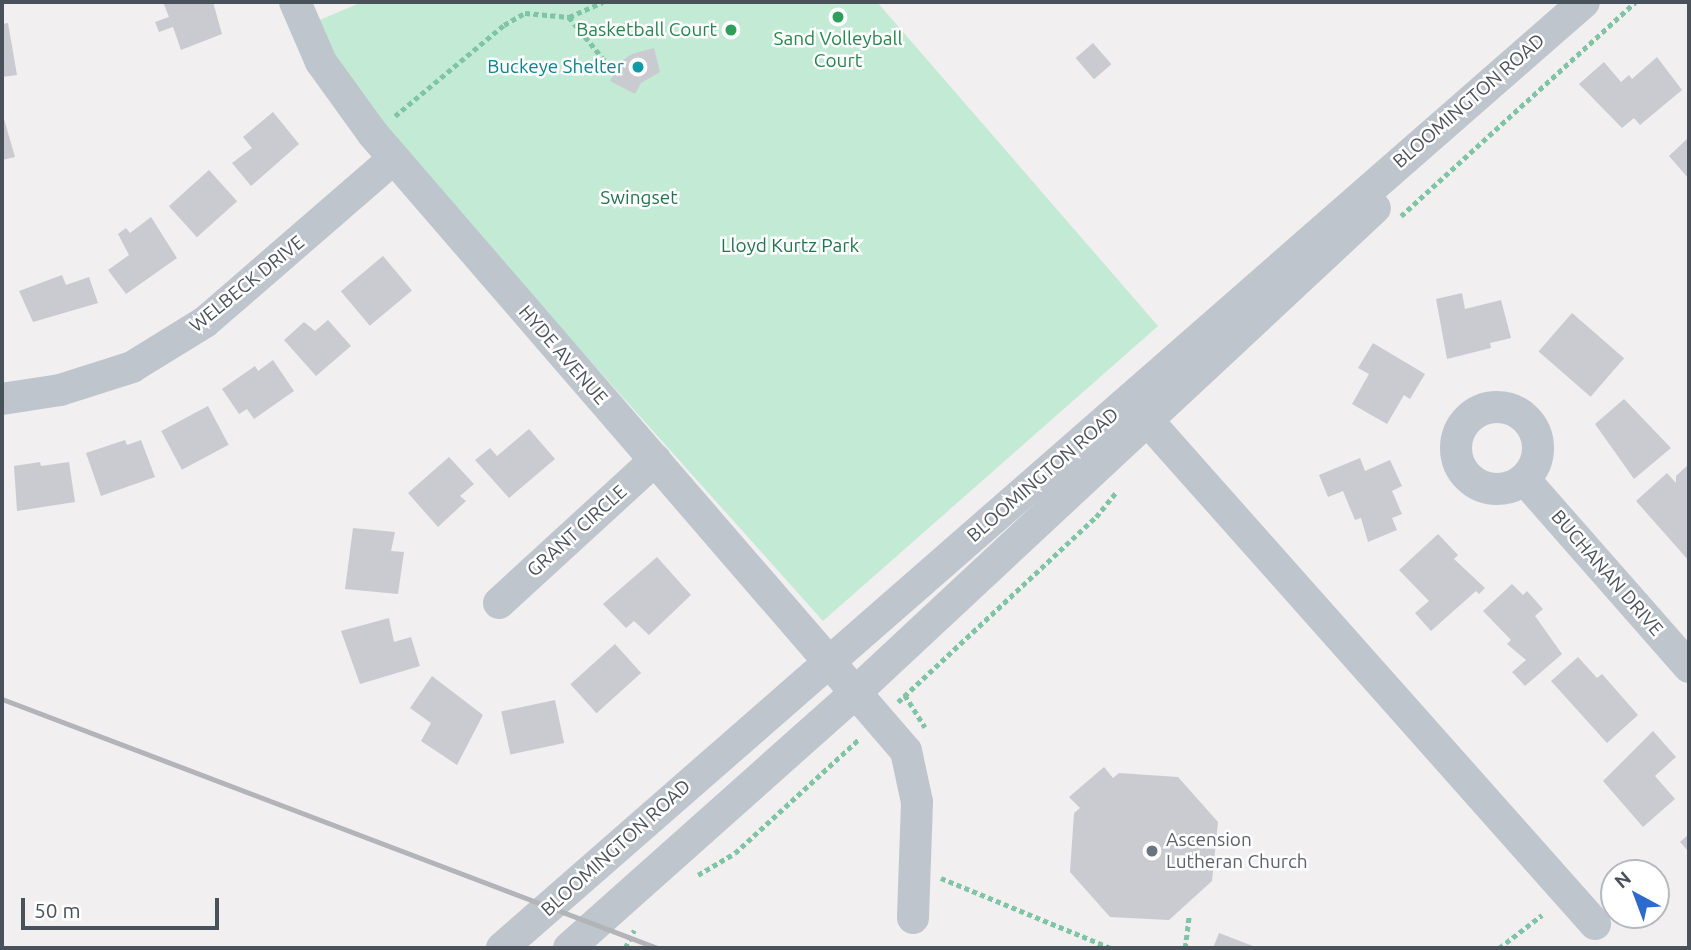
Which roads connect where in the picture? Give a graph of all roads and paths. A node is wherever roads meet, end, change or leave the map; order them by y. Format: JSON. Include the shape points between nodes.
{"nodes":[{"id":1,"x":295,"y":2,"type":"edge"},
{"id":2,"x":603,"y":2,"type":"edge"},
{"id":3,"x":1079,"y":2,"type":"edge"},
{"id":4,"x":1091,"y":2,"type":"edge"},
{"id":5,"x":1584,"y":2,"type":"edge"},
{"id":6,"x":569,"y":17,"type":"junction"},
{"id":7,"x":615,"y":73,"type":"dead end"},
{"id":8,"x":386,"y":123,"type":"dead end"},
{"id":9,"x":393,"y":159,"type":"junction"},
{"id":10,"x":2,"y":399,"type":"edge"},
{"id":11,"x":1148,"y":422,"type":"junction"},
{"id":12,"x":655,"y":460,"type":"junction"},
{"id":13,"x":1524,"y":479,"type":"dead end"},
{"id":14,"x":499,"y":603,"type":"dead end"},
{"id":15,"x":829,"y":659,"type":"junction"},
{"id":16,"x":1689,"y":667,"type":"edge"},
{"id":17,"x":857,"y":691,"type":"junction"},
{"id":18,"x":905,"y":695,"type":"dead end"},
{"id":19,"x":928,"y":735,"type":"dead end"},
{"id":20,"x":936,"y":867,"type":"dead end"},
{"id":21,"x":1542,"y":915,"type":"dead end"},
{"id":22,"x":1189,"y":917,"type":"dead end"},
{"id":23,"x":913,"y":918,"type":"dead end"},
{"id":24,"x":1595,"y":925,"type":"dead end"},
{"id":25,"x":502,"y":948,"type":"edge"},
{"id":26,"x":569,"y":948,"type":"edge"},
{"id":27,"x":1111,"y":948,"type":"edge"},
{"id":28,"x":1185,"y":948,"type":"edge"},
{"id":29,"x":1499,"y":948,"type":"edge"}],
"edges":[{"from":1,"to":9,"type":"street","name":"HYDE AVENUE","via":[[321,62]]},
{"from":2,"to":6,"type":"path"},
{"from":3,"to":4,"type":"path"},
{"from":5,"to":11,"type":"street","name":"BLOOMINGTON ROAD","via":[[1290,292]]},
{"from":5,"to":15,"type":"street","name":"BLOOMINGTON ROAD"},
{"from":6,"to":7,"type":"path"},
{"from":6,"to":8,"type":"path","via":[[525,13],[504,24]]},
{"from":9,"to":10,"type":"street","name":"WELBECK DRIVE","via":[[195,328],[132,367],[60,390]]},
{"from":9,"to":12,"type":"street","name":"HYDE AVENUE"},
{"from":11,"to":17,"type":"street","name":"BLOOMINGTON ROAD"},
{"from":11,"to":24,"type":"street"},
{"from":12,"to":14,"type":"street","name":"GRANT CIRCLE"},
{"from":12,"to":15,"type":"street","name":"HYDE AVENUE"},
{"from":13,"to":16,"type":"street","name":"BUCHANAN DRIVE"},
{"from":15,"to":17,"type":"street","name":"HYDE AVENUE"},
{"from":15,"to":25,"type":"street","name":"BLOOMINGTON ROAD"},
{"from":17,"to":23,"type":"street","name":"HYDE AVENUE","via":[[906,751],[912,770],[916,802]]},
{"from":17,"to":26,"type":"street","name":"BLOOMINGTON ROAD"},
{"from":18,"to":19,"type":"path"},
{"from":20,"to":27,"type":"path","via":[[939,877]]},
{"from":21,"to":29,"type":"path"},
{"from":22,"to":28,"type":"path"}]}
